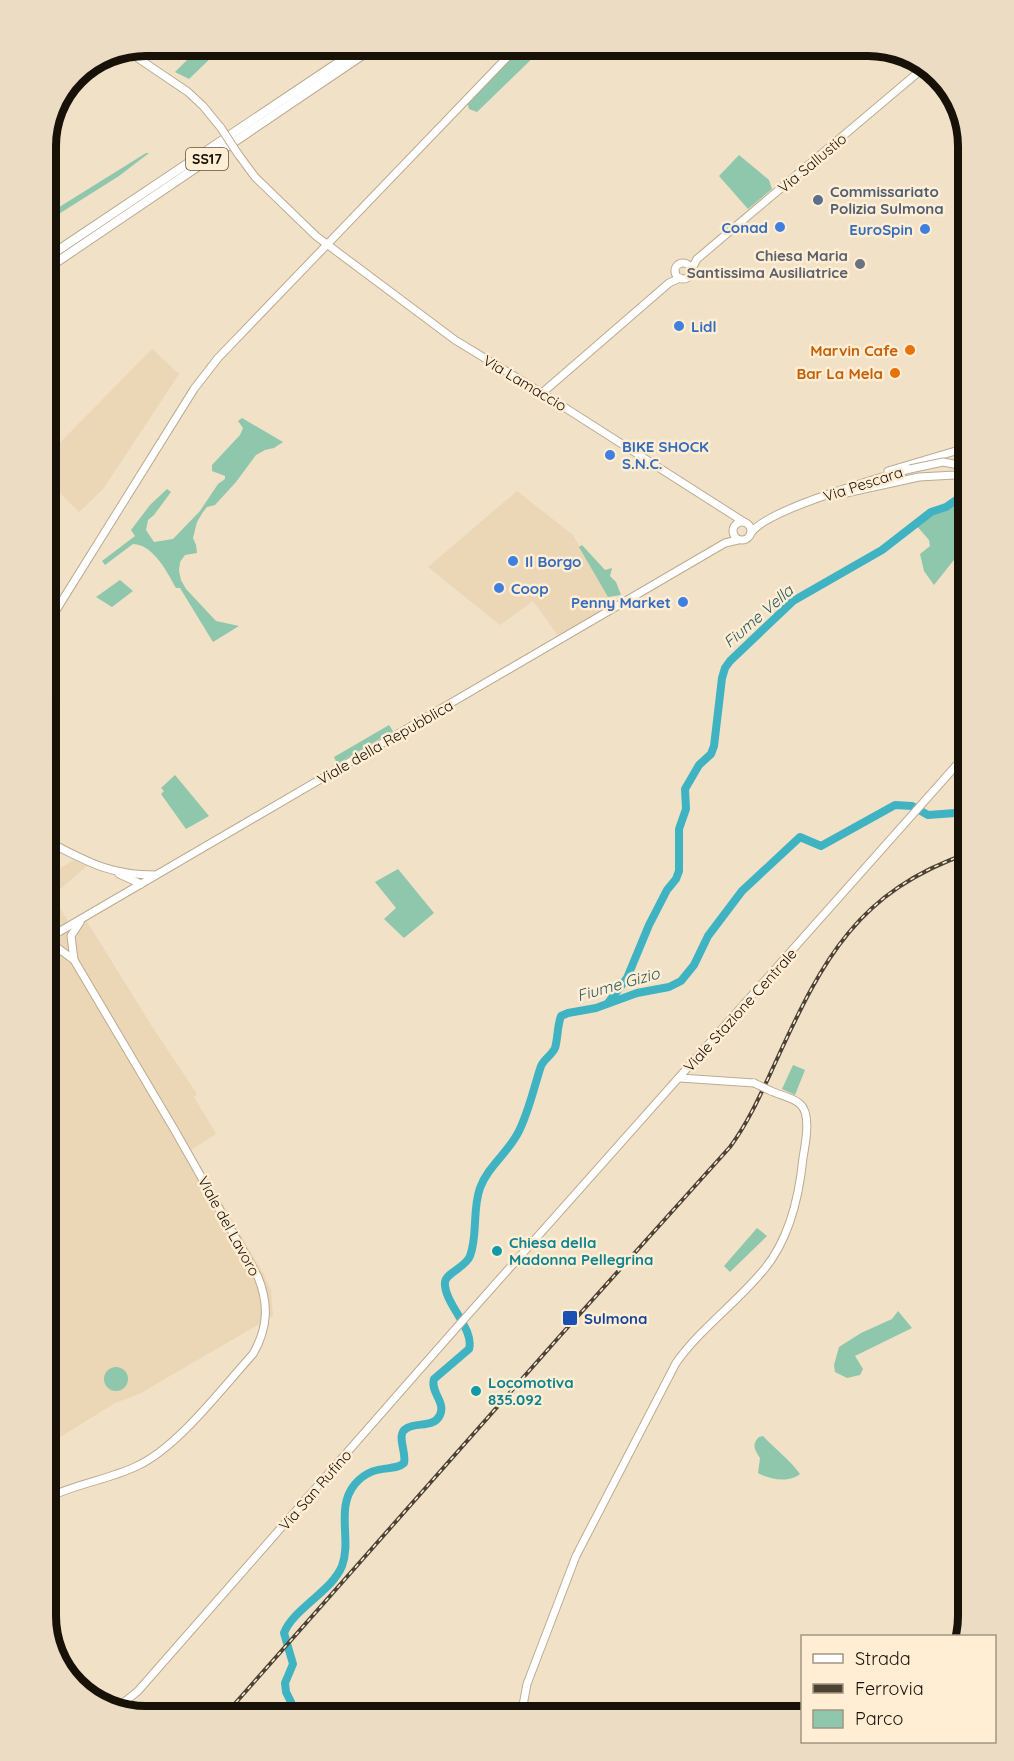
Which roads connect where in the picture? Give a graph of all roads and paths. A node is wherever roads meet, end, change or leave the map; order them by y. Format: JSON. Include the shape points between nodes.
{"nodes":[{"id":1,"x":348,"y":56,"type":"edge"},
{"id":2,"x":361,"y":56,"type":"edge"},
{"id":3,"x":507,"y":56,"type":"edge"},
{"id":4,"x":136,"y":57,"type":"edge"},
{"id":5,"x":919,"y":72,"type":"edge"},
{"id":6,"x":338,"y":232,"type":"junction"},
{"id":7,"x":316,"y":236,"type":"junction"},
{"id":8,"x":326,"y":244,"type":"junction"},
{"id":9,"x":56,"y":252,"type":"edge"},
{"id":10,"x":314,"y":256,"type":"junction"},
{"id":11,"x":697,"y":259,"type":"junction"},
{"id":12,"x":685,"y":262,"type":"junction"},
{"id":13,"x":56,"y":263,"type":"edge"},
{"id":14,"x":691,"y":270,"type":"junction"},
{"id":15,"x":677,"y":275,"type":"junction"},
{"id":16,"x":542,"y":393,"type":"junction"},
{"id":17,"x":958,"y":450,"type":"edge"},
{"id":18,"x":958,"y":464,"type":"edge"},
{"id":19,"x":958,"y":474,"type":"edge"},
{"id":20,"x":870,"y":481,"type":"junction"},
{"id":21,"x":834,"y":493,"type":"junction"},
{"id":22,"x":730,"y":514,"type":"junction"},
{"id":23,"x":745,"y":522,"type":"junction"},
{"id":24,"x":760,"y":523,"type":"junction"},
{"id":25,"x":733,"y":529,"type":"junction"},
{"id":26,"x":751,"y":533,"type":"junction"},
{"id":27,"x":738,"y":540,"type":"junction"},
{"id":28,"x":726,"y":543,"type":"junction"},
{"id":29,"x":56,"y":610,"type":"edge"},
{"id":30,"x":958,"y":764,"type":"edge"},
{"id":31,"x":56,"y":846,"type":"edge"},
{"id":32,"x":156,"y":875,"type":"junction"},
{"id":33,"x":129,"y":876,"type":"junction"},
{"id":34,"x":141,"y":884,"type":"junction"},
{"id":35,"x":124,"y":894,"type":"junction"},
{"id":36,"x":87,"y":916,"type":"junction"},
{"id":37,"x":57,"y":933,"type":"junction"},
{"id":38,"x":56,"y":947,"type":"edge"},
{"id":39,"x":71,"y":947,"type":"junction"},
{"id":40,"x":62,"y":950,"type":"junction"},
{"id":41,"x":74,"y":960,"type":"junction"},
{"id":42,"x":680,"y":1078,"type":"junction"},
{"id":43,"x":510,"y":1268,"type":"joint"},
{"id":44,"x":56,"y":1494,"type":"edge"},
{"id":45,"x":123,"y":1703,"type":"edge"},
{"id":46,"x":523,"y":1706,"type":"edge"}],
"edges":[{"from":1,"to":9,"type":"highway","number":"SS17"},
{"from":2,"to":13,"type":"highway","number":"SS17"},
{"from":3,"to":6,"type":"street"},
{"from":4,"to":7,"type":"street","name":"Via Lamaccio","bridge":true,"via":[[203,106],[255,177]]},
{"from":5,"to":11,"type":"street","name":"Via Sallustio"},
{"from":6,"to":7,"type":"street"},
{"from":6,"to":8,"type":"street"},
{"from":7,"to":8,"type":"street","name":"Via Lamaccio"},
{"from":7,"to":10,"type":"street"},
{"from":8,"to":10,"type":"street"},
{"from":8,"to":16,"type":"street","name":"Via Lamaccio","via":[[469,350]]},
{"from":10,"to":29,"type":"street","via":[[194,389]]},
{"from":11,"to":12,"type":"street","name":"Via Sallustio"},
{"from":11,"to":14,"type":"street","name":"Via Sallustio"},
{"from":12,"to":14,"type":"street"},
{"from":12,"to":15,"type":"street","via":[[677,265]]},
{"from":14,"to":15,"type":"street","via":[[687,278]]},
{"from":15,"to":16,"type":"street"},
{"from":16,"to":22,"type":"street","name":"Via Lamaccio"},
{"from":17,"to":20,"type":"street","via":[[904,465]]},
{"from":18,"to":20,"type":"street","name":"Via Pescara","bridge":true,"via":[[943,462]]},
{"from":19,"to":21,"type":"street"},
{"from":20,"to":21,"type":"street","name":"Via Pescara"},
{"from":21,"to":24,"type":"street","name":"Via Pescara"},
{"from":22,"to":23,"type":"street","name":"Via Lamaccio"},
{"from":22,"to":25,"type":"street"},
{"from":23,"to":24,"type":"street","name":"Via Pescara"},
{"from":23,"to":25,"type":"street","via":[[737,523]]},
{"from":23,"to":26,"type":"street"},
{"from":24,"to":26,"type":"street","name":"Via Pescara"},
{"from":25,"to":27,"type":"street"},
{"from":25,"to":28,"type":"street","name":"Viale della Repubblica"},
{"from":26,"to":27,"type":"street","via":[[746,540]]},
{"from":27,"to":28,"type":"street","name":"Viale della Repubblica"},
{"from":28,"to":32,"type":"street","name":"Viale della Repubblica"},
{"from":30,"to":42,"type":"street","name":"Viale Stazione Centrale"},
{"from":31,"to":33,"type":"street","via":[[86,862]]},
{"from":32,"to":33,"type":"street"},
{"from":32,"to":34,"type":"street","name":"Viale della Repubblica"},
{"from":33,"to":34,"type":"street","via":[[139,878]]},
{"from":33,"to":35,"type":"street"},
{"from":34,"to":35,"type":"street","name":"Viale della Repubblica"},
{"from":35,"to":36,"type":"street","name":"Viale della Repubblica"},
{"from":36,"to":37,"type":"street","name":"Viale della Repubblica"},
{"from":36,"to":39,"type":"street","via":[[75,928]]},
{"from":37,"to":39,"type":"street"},
{"from":37,"to":40,"type":"street"},
{"from":38,"to":40,"type":"street"},
{"from":39,"to":41,"type":"street"},
{"from":40,"to":41,"type":"street"},
{"from":41,"to":44,"type":"street","name":"Viale del Lavoro","via":[[258,1277],[266,1314],[261,1340],[253,1354],[170,1444],[136,1467]]},
{"from":42,"to":43,"type":"street","name":"Viale Stazione Centrale"},
{"from":42,"to":46,"type":"street","bridge":true,"via":[[754,1083],[801,1104],[807,1126],[799,1193],[781,1242],[763,1272],[691,1342],[676,1363],[576,1556],[527,1684]]},
{"from":43,"to":45,"type":"street","name":"Via San Rufino","via":[[138,1691]]}]}
